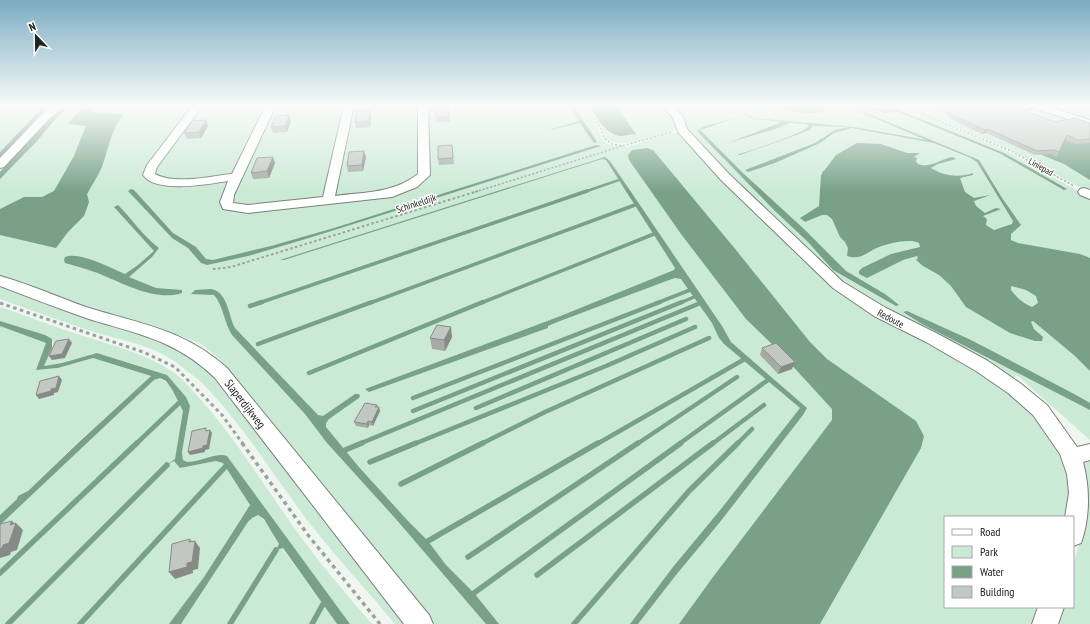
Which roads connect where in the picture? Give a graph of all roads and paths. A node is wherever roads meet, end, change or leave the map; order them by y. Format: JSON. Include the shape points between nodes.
{"nodes":[{"id":1,"x":29,"y":134,"type":"edge"},
{"id":2,"x":176,"y":134,"type":"edge"},
{"id":3,"x":257,"y":134,"type":"edge"},
{"id":4,"x":343,"y":134,"type":"edge"},
{"id":5,"x":425,"y":134,"type":"edge"},
{"id":6,"x":603,"y":134,"type":"edge"},
{"id":7,"x":663,"y":134,"type":"edge"},
{"id":8,"x":686,"y":134,"type":"edge"},
{"id":9,"x":971,"y":134,"type":"edge"},
{"id":10,"x":622,"y":146,"type":"junction"},
{"id":11,"x":0,"y":165,"type":"edge"},
{"id":12,"x":236,"y":177,"type":"junction"},
{"id":13,"x":1087,"y":194,"type":"edge"},
{"id":14,"x":328,"y":201,"type":"junction"},
{"id":15,"x":213,"y":269,"type":"dead end"},
{"id":16,"x":0,"y":281,"type":"edge"},
{"id":17,"x":0,"y":304,"type":"edge"},
{"id":18,"x":1081,"y":454,"type":"edge"},
{"id":19,"x":1074,"y":530,"type":"edge"},
{"id":20,"x":1051,"y":608,"type":"edge"},
{"id":21,"x":380,"y":624,"type":"edge"},
{"id":22,"x":420,"y":624,"type":"edge"},
{"id":23,"x":1045,"y":624,"type":"edge"}],
"edges":[{"from":1,"to":11,"type":"street"},
{"from":2,"to":12,"type":"street","via":[[151,167],[149,175],[152,178],[169,182]]},
{"from":3,"to":12,"type":"street"},
{"from":4,"to":14,"type":"street"},
{"from":5,"to":14,"type":"street","via":[[426,159],[424,175],[420,179],[392,193]]},
{"from":6,"to":10,"type":"path","via":[[606,140]]},
{"from":7,"to":10,"type":"path","name":"Schinkeldijk"},
{"from":8,"to":18,"type":"street","name":"Redoute","via":[[732,184],[831,279],[864,303],[974,361],[1014,388],[1032,402]]},
{"from":9,"to":13,"type":"path","name":"Liniepad","via":[[1011,151]]},
{"from":10,"to":15,"type":"path","name":"Schinkeldijk","via":[[348,232],[238,265]]},
{"from":12,"to":14,"type":"street","via":[[226,202],[228,206],[248,209]]},
{"from":16,"to":22,"type":"street","name":"Slaperdijkweg","via":[[81,311],[167,337],[205,357],[222,373]]},
{"from":17,"to":21,"type":"path","via":[[143,352],[175,367],[222,415],[308,535]]},
{"from":18,"to":19,"type":"street","name":"Redoute","via":[[1077,474],[1079,504]]},
{"from":20,"to":23,"type":"street"}]}
